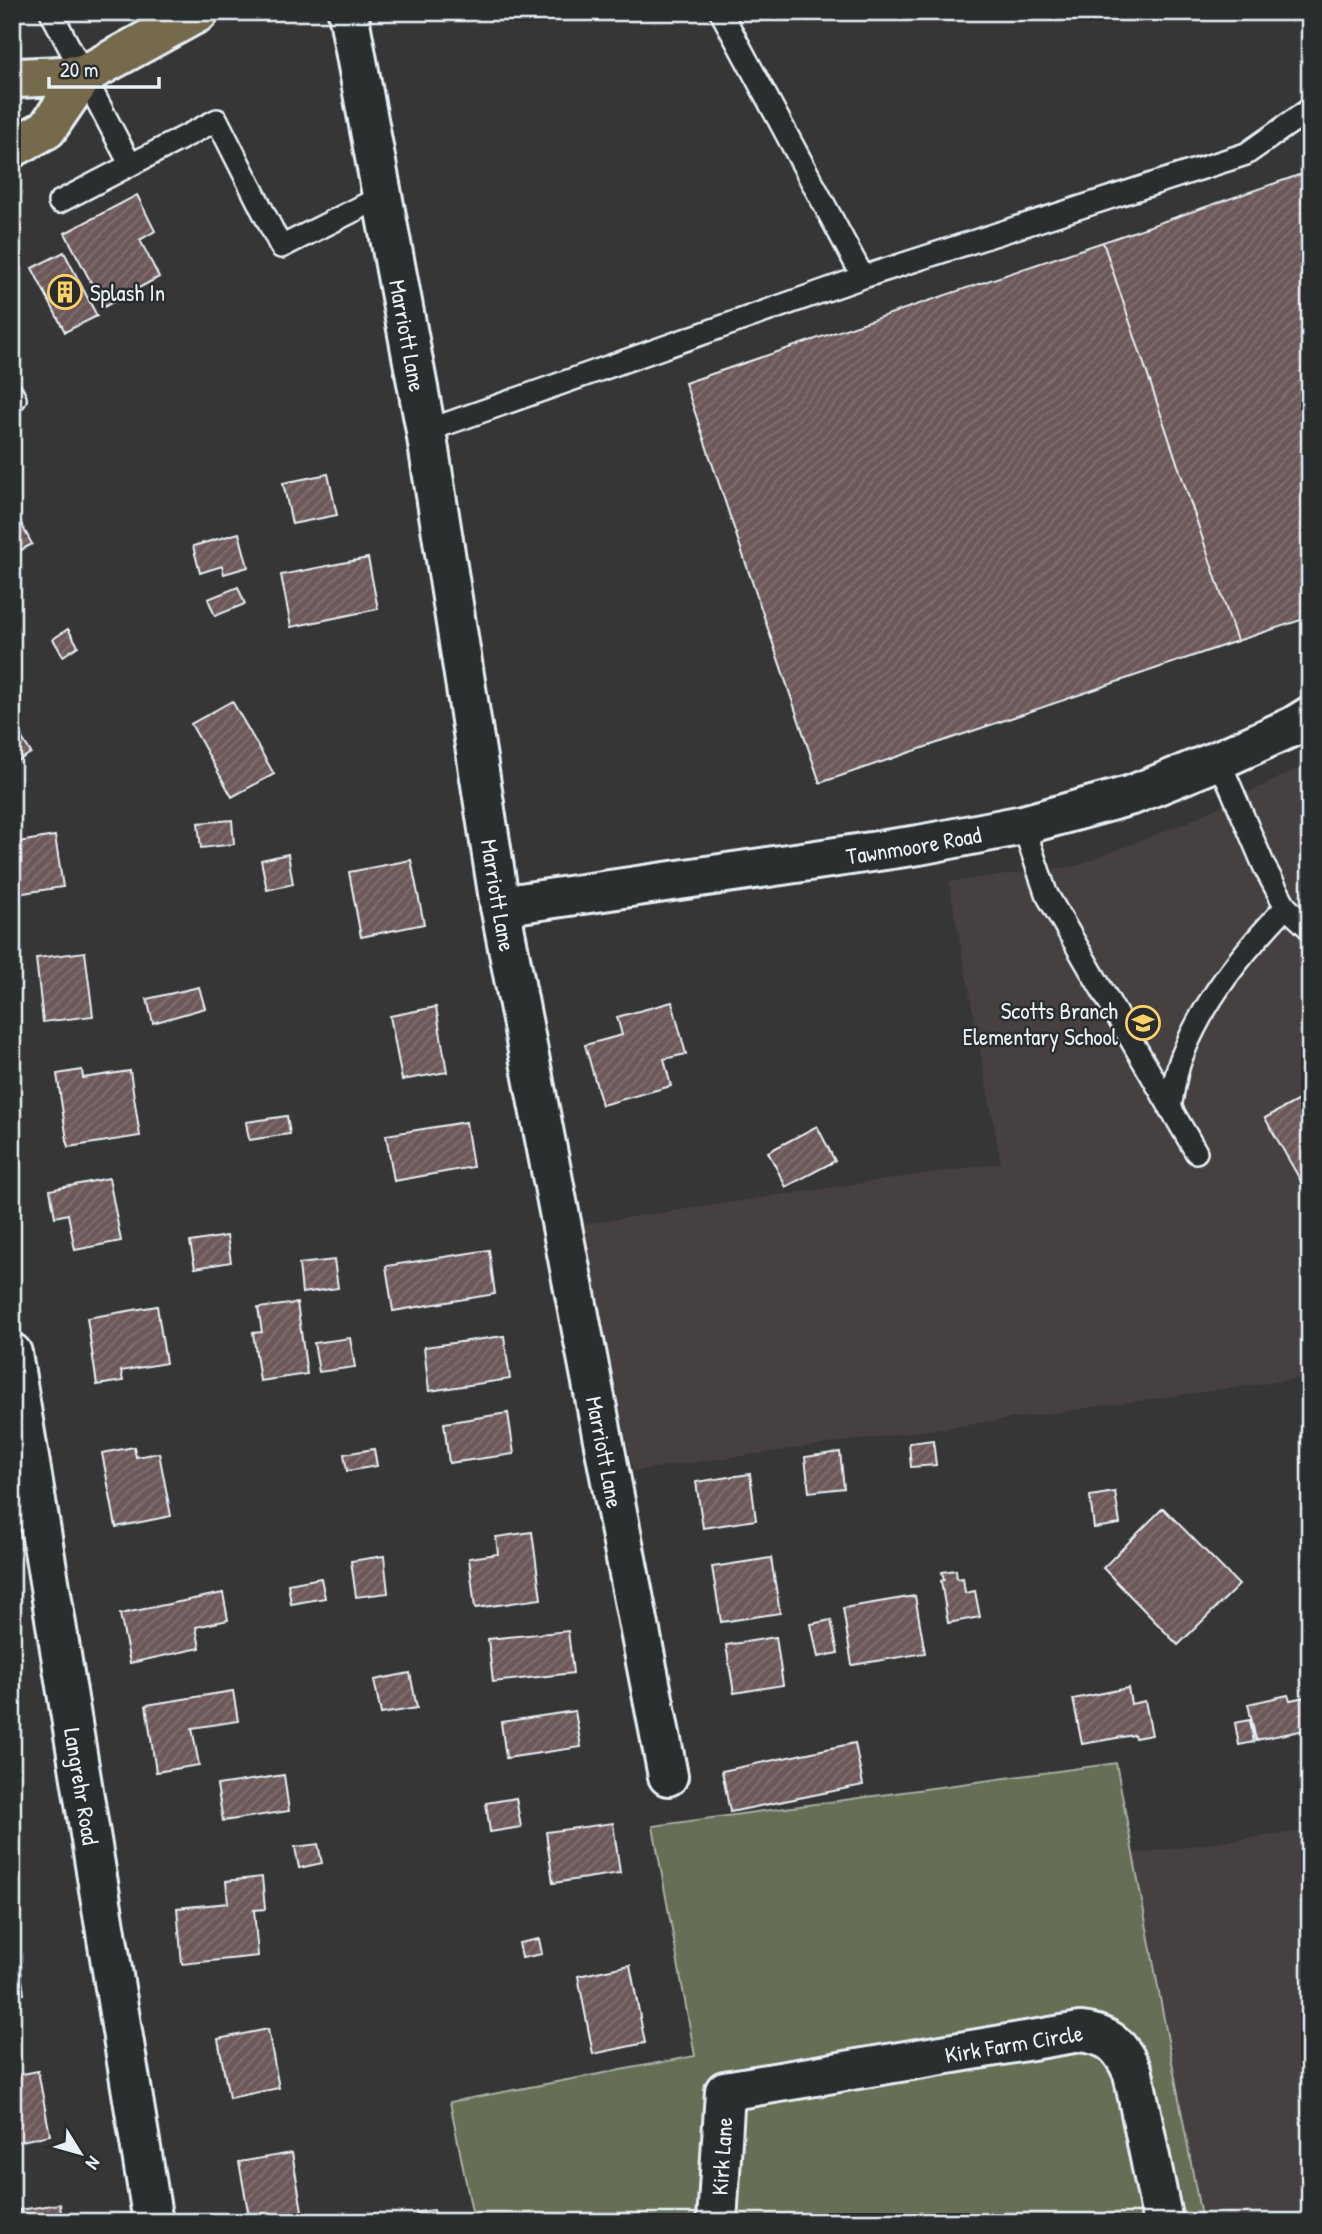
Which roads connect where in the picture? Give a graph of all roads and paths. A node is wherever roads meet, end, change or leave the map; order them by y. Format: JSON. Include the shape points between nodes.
{"nodes":[{"id":1,"x":51,"y":12,"type":"edge"},
{"id":2,"x":199,"y":12,"type":"edge"},
{"id":3,"x":348,"y":12,"type":"edge"},
{"id":4,"x":721,"y":12,"type":"edge"},
{"id":5,"x":84,"y":75,"type":"junction"},
{"id":6,"x":12,"y":81,"type":"edge"},
{"id":7,"x":1310,"y":109,"type":"edge"},
{"id":8,"x":12,"y":148,"type":"edge"},
{"id":9,"x":130,"y":164,"type":"junction"},
{"id":10,"x":381,"y":197,"type":"junction"},
{"id":11,"x":59,"y":202,"type":"dead end"},
{"id":12,"x":863,"y":277,"type":"junction"},
{"id":13,"x":12,"y":393,"type":"edge"},
{"id":14,"x":12,"y":400,"type":"edge"},
{"id":15,"x":426,"y":432,"type":"junction"},
{"id":16,"x":1310,"y":716,"type":"edge"},
{"id":17,"x":1219,"y":760,"type":"junction"},
{"id":18,"x":1023,"y":825,"type":"junction"},
{"id":19,"x":500,"y":906,"type":"junction"},
{"id":20,"x":1286,"y":907,"type":"junction"},
{"id":21,"x":1310,"y":929,"type":"edge"},
{"id":22,"x":1170,"y":1109,"type":"junction"},
{"id":23,"x":1196,"y":1152,"type":"dead end"},
{"id":24,"x":12,"y":1353,"type":"edge"},
{"id":25,"x":668,"y":1776,"type":"dead end"},
{"id":26,"x":725,"y":2091,"type":"joint"},
{"id":27,"x":153,"y":2222,"type":"edge"},
{"id":28,"x":717,"y":2222,"type":"edge"},
{"id":29,"x":1163,"y":2222,"type":"edge"}],
"edges":[{"from":1,"to":5,"type":"lane"},
{"from":2,"to":5,"type":"main road"},
{"from":3,"to":10,"type":"street","name":"Marriott Lane"},
{"from":4,"to":12,"type":"lane"},
{"from":5,"to":6,"type":"main road"},
{"from":5,"to":8,"type":"main road","via":[[47,129]]},
{"from":5,"to":9,"type":"lane"},
{"from":7,"to":12,"type":"lane","via":[[1246,154]]},
{"from":9,"to":10,"type":"lane","via":[[217,120],[281,247]]},
{"from":9,"to":11,"type":"lane"},
{"from":10,"to":15,"type":"street","name":"Marriott Lane"},
{"from":12,"to":15,"type":"lane"},
{"from":13,"to":14,"type":"lane"},
{"from":15,"to":19,"type":"street","name":"Marriott Lane"},
{"from":16,"to":17,"type":"street","name":"Tawnmoore Road"},
{"from":17,"to":18,"type":"street","name":"Tawnmoore Road","via":[[1132,795]]},
{"from":17,"to":20,"type":"lane"},
{"from":18,"to":19,"type":"street","name":"Tawnmoore Road","via":[[906,847]]},
{"from":18,"to":22,"type":"lane","via":[[1046,893]]},
{"from":19,"to":25,"type":"street","name":"Marriott Lane"},
{"from":20,"to":21,"type":"lane"},
{"from":20,"to":22,"type":"lane","via":[[1249,946],[1200,1015],[1181,1059]]},
{"from":22,"to":23,"type":"lane"},
{"from":24,"to":27,"type":"street","name":"Langrehr Road"},
{"from":26,"to":28,"type":"street","name":"Kirk Lane"},
{"from":26,"to":29,"type":"street","name":"Kirk Farm Circle","via":[[1080,2032],[1098,2034],[1126,2056],[1133,2073]]}]}
